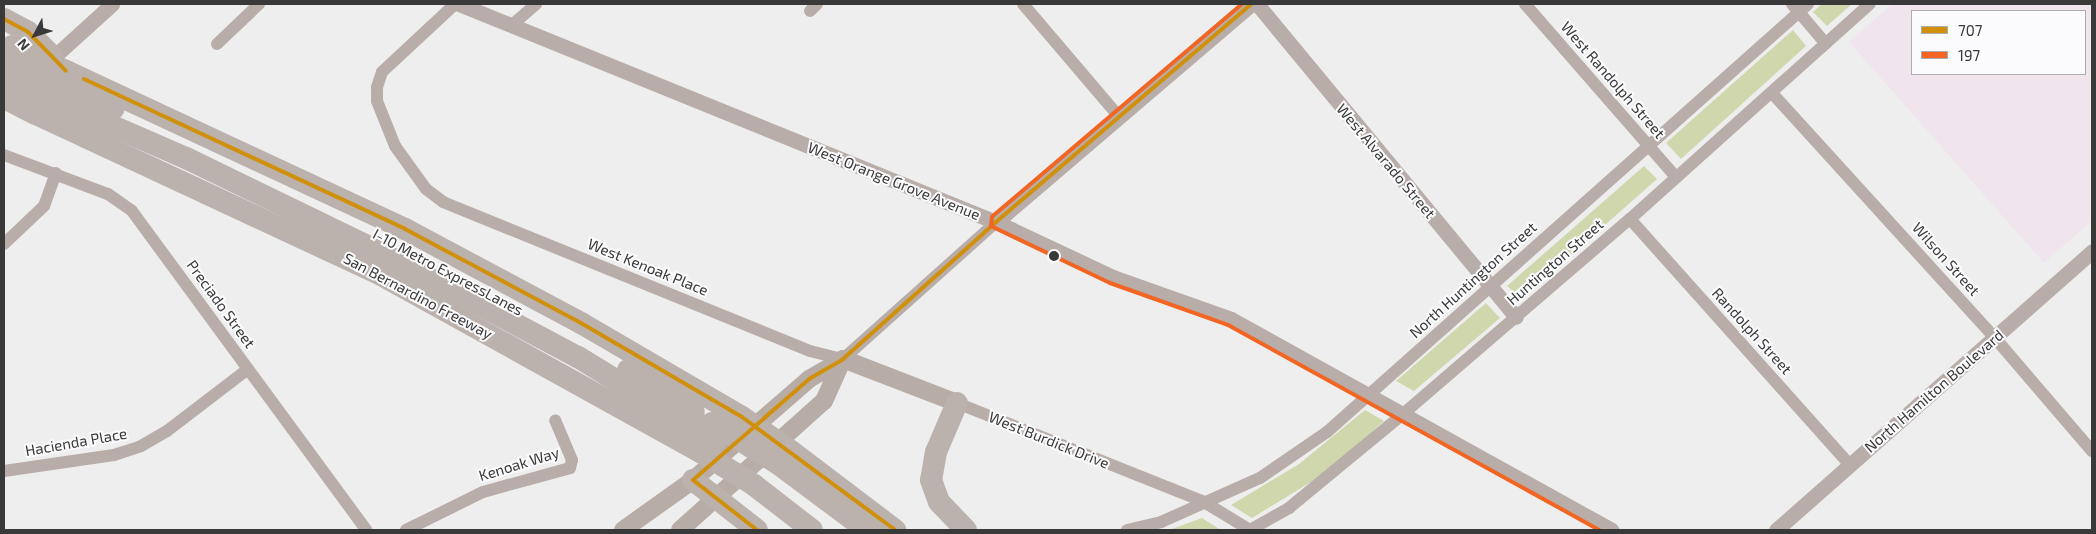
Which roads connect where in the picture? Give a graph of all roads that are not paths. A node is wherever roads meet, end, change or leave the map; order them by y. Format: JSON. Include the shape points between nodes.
{"nodes":[{"id":1,"x":112,"y":4,"type":"edge"},
{"id":2,"x":259,"y":4,"type":"edge"},
{"id":3,"x":455,"y":4,"type":"edge"},
{"id":4,"x":459,"y":4,"type":"edge"},
{"id":5,"x":536,"y":4,"type":"edge"},
{"id":6,"x":1023,"y":4,"type":"edge"},
{"id":7,"x":1251,"y":4,"type":"edge"},
{"id":8,"x":1257,"y":4,"type":"edge"},
{"id":9,"x":1525,"y":4,"type":"edge"},
{"id":10,"x":1870,"y":4,"type":"edge"},
{"id":11,"x":1800,"y":7,"type":"edge"},
{"id":12,"x":4,"y":19,"type":"edge"},
{"id":13,"x":512,"y":26,"type":"junction"},
{"id":14,"x":217,"y":44,"type":"dead end"},
{"id":15,"x":1826,"y":44,"type":"junction"},
{"id":16,"x":12,"y":45,"type":"edge"},
{"id":17,"x":4,"y":79,"type":"edge"},
{"id":18,"x":57,"y":89,"type":"junction"},
{"id":19,"x":1772,"y":93,"type":"junction"},
{"id":20,"x":4,"y":98,"type":"edge"},
{"id":21,"x":4,"y":102,"type":"edge"},
{"id":22,"x":1120,"y":118,"type":"junction"},
{"id":23,"x":1649,"y":147,"type":"junction"},
{"id":24,"x":4,"y":155,"type":"edge"},
{"id":25,"x":56,"y":173,"type":"junction"},
{"id":26,"x":1676,"y":177,"type":"junction"},
{"id":27,"x":1630,"y":219,"type":"junction"},
{"id":28,"x":996,"y":222,"type":"junction"},
{"id":29,"x":4,"y":244,"type":"edge"},
{"id":30,"x":2092,"y":251,"type":"edge"},
{"id":31,"x":1490,"y":286,"type":"junction"},
{"id":32,"x":1516,"y":317,"type":"junction"},
{"id":33,"x":1995,"y":338,"type":"junction"},
{"id":34,"x":843,"y":359,"type":"junction"},
{"id":35,"x":248,"y":369,"type":"junction"},
{"id":36,"x":1369,"y":395,"type":"junction"},
{"id":37,"x":957,"y":403,"type":"junction"},
{"id":38,"x":1403,"y":414,"type":"junction"},
{"id":39,"x":555,"y":420,"type":"dead end"},
{"id":40,"x":710,"y":439,"type":"junction"},
{"id":41,"x":2092,"y":451,"type":"edge"},
{"id":42,"x":1850,"y":465,"type":"junction"},
{"id":43,"x":772,"y":468,"type":"junction"},
{"id":44,"x":4,"y":471,"type":"edge"},
{"id":45,"x":693,"y":480,"type":"junction"},
{"id":46,"x":717,"y":498,"type":"junction"},
{"id":47,"x":1204,"y":502,"type":"junction"},
{"id":48,"x":366,"y":530,"type":"edge"},
{"id":49,"x":406,"y":530,"type":"edge"},
{"id":50,"x":623,"y":530,"type":"edge"},
{"id":51,"x":680,"y":530,"type":"edge"},
{"id":52,"x":757,"y":530,"type":"edge"},
{"id":53,"x":812,"y":530,"type":"edge"},
{"id":54,"x":843,"y":530,"type":"edge"},
{"id":55,"x":868,"y":530,"type":"edge"},
{"id":56,"x":895,"y":530,"type":"edge"},
{"id":57,"x":966,"y":530,"type":"edge"},
{"id":58,"x":1128,"y":530,"type":"edge"},
{"id":59,"x":1250,"y":530,"type":"edge"},
{"id":60,"x":1611,"y":530,"type":"edge"},
{"id":61,"x":1776,"y":530,"type":"edge"}],
"edges":[{"from":1,"to":21,"type":"street"},
{"from":2,"to":14,"type":"street"},
{"from":3,"to":34,"type":"street","name":"West Kenoak Place","via":[[382,72],[376,88],[377,101],[395,146],[426,190],[443,202],[810,351]]},
{"from":4,"to":13,"type":"street","name":"West Orange Grove Avenue"},
{"from":5,"to":13,"type":"street"},
{"from":6,"to":22,"type":"street"},
{"from":7,"to":22,"type":"street"},
{"from":8,"to":31,"type":"street","name":"West Alvarado Street"},
{"from":9,"to":23,"type":"street","name":"West Randolph Street"},
{"from":10,"to":15,"type":"street","name":"Huntington Street"},
{"from":11,"to":15,"type":"street"},
{"from":11,"to":23,"type":"street","name":"North Huntington Street"},
{"from":12,"to":16,"type":"highway"},
{"from":13,"to":28,"type":"street","name":"West Orange Grove Avenue"},
{"from":15,"to":19,"type":"street","name":"Huntington Street"},
{"from":16,"to":18,"type":"highway"},
{"from":16,"to":18,"type":"highway","name":"I-10 Metro ExpressLanes","bridge":true},
{"from":17,"to":18,"type":"highway","name":"I-10 Metro ExpressLanes","bridge":true},
{"from":18,"to":20,"type":"highway","name":"San Bernardino Freeway","bridge":true},
{"from":18,"to":40,"type":"highway","name":"San Bernardino Freeway","via":[[381,275]]},
{"from":18,"to":40,"type":"highway","name":"I-10 Metro ExpressLanes","via":[[276,184],[585,345]]},
{"from":18,"to":43,"type":"highway","name":"San Bernardino Freeway","bridge":true,"via":[[405,229],[582,323],[742,417]]},
{"from":19,"to":26,"type":"street","name":"Huntington Street"},
{"from":19,"to":33,"type":"street","name":"Wilson Street"},
{"from":22,"to":28,"type":"street"},
{"from":23,"to":26,"type":"street","name":"West Randolph Street"},
{"from":23,"to":31,"type":"street","name":"North Huntington Street"},
{"from":24,"to":25,"type":"street","name":"Preciado Street"},
{"from":25,"to":29,"type":"street","via":[[44,206]]},
{"from":25,"to":35,"type":"street","name":"Preciado Street","via":[[108,194],[132,211]]},
{"from":26,"to":27,"type":"street","name":"Huntington Street"},
{"from":27,"to":32,"type":"street","name":"Huntington Street"},
{"from":27,"to":42,"type":"street","name":"Randolph Street"},
{"from":28,"to":34,"type":"street"},
{"from":28,"to":36,"type":"street","name":"West Orange Grove Avenue","via":[[1113,277],[1231,319]]},
{"from":30,"to":33,"type":"street","name":"North Hamilton Boulevard"},
{"from":31,"to":32,"type":"street","name":"West Alvarado Street"},
{"from":31,"to":36,"type":"street","name":"North Huntington Street"},
{"from":32,"to":38,"type":"street","name":"Huntington Street"},
{"from":33,"to":41,"type":"street","name":"Wilson Street"},
{"from":33,"to":42,"type":"street","name":"North Hamilton Boulevard"},
{"from":34,"to":37,"type":"main road","name":"West Burdick Drive"},
{"from":34,"to":45,"type":"main road","via":[[809,379]]},
{"from":34,"to":46,"type":"main road","via":[[824,401]]},
{"from":35,"to":44,"type":"street","name":"Hacienda Place","via":[[167,431],[141,446],[114,455]]},
{"from":35,"to":48,"type":"street","name":"Preciado Street"},
{"from":36,"to":38,"type":"street","name":"West Orange Grove Avenue"},
{"from":36,"to":47,"type":"street","name":"North Huntington Street","via":[[1327,432],[1260,478]]},
{"from":37,"to":47,"type":"street","name":"West Burdick Drive"},
{"from":37,"to":57,"type":"highway","via":[[936,452],[931,480],[939,502]]},
{"from":38,"to":59,"type":"street","name":"Huntington Street","via":[[1289,508]]},
{"from":38,"to":60,"type":"street","name":"West Orange Grove Avenue"},
{"from":39,"to":49,"type":"street","name":"Kenoak Way","via":[[572,460],[570,468],[483,492]]},
{"from":40,"to":43,"type":"highway","name":"San Bernardino Freeway","bridge":true},
{"from":40,"to":43,"type":"highway","name":"I-10 Metro ExpressLanes","bridge":true},
{"from":42,"to":61,"type":"street","name":"North Hamilton Boulevard"},
{"from":43,"to":53,"type":"highway","name":"San Bernardino Freeway"},
{"from":43,"to":54,"type":"highway","name":"I-10 Metro ExpressLanes"},
{"from":43,"to":55,"type":"highway","name":"I-10 Metro ExpressLanes"},
{"from":43,"to":56,"type":"highway","name":"San Bernardino Freeway"},
{"from":45,"to":46,"type":"highway"},
{"from":45,"to":50,"type":"main road"},
{"from":46,"to":51,"type":"main road"},
{"from":46,"to":52,"type":"highway"},
{"from":47,"to":58,"type":"street","name":"North Huntington Street","via":[[1161,522]]},
{"from":47,"to":59,"type":"street","name":"West Burdick Drive"}]}
